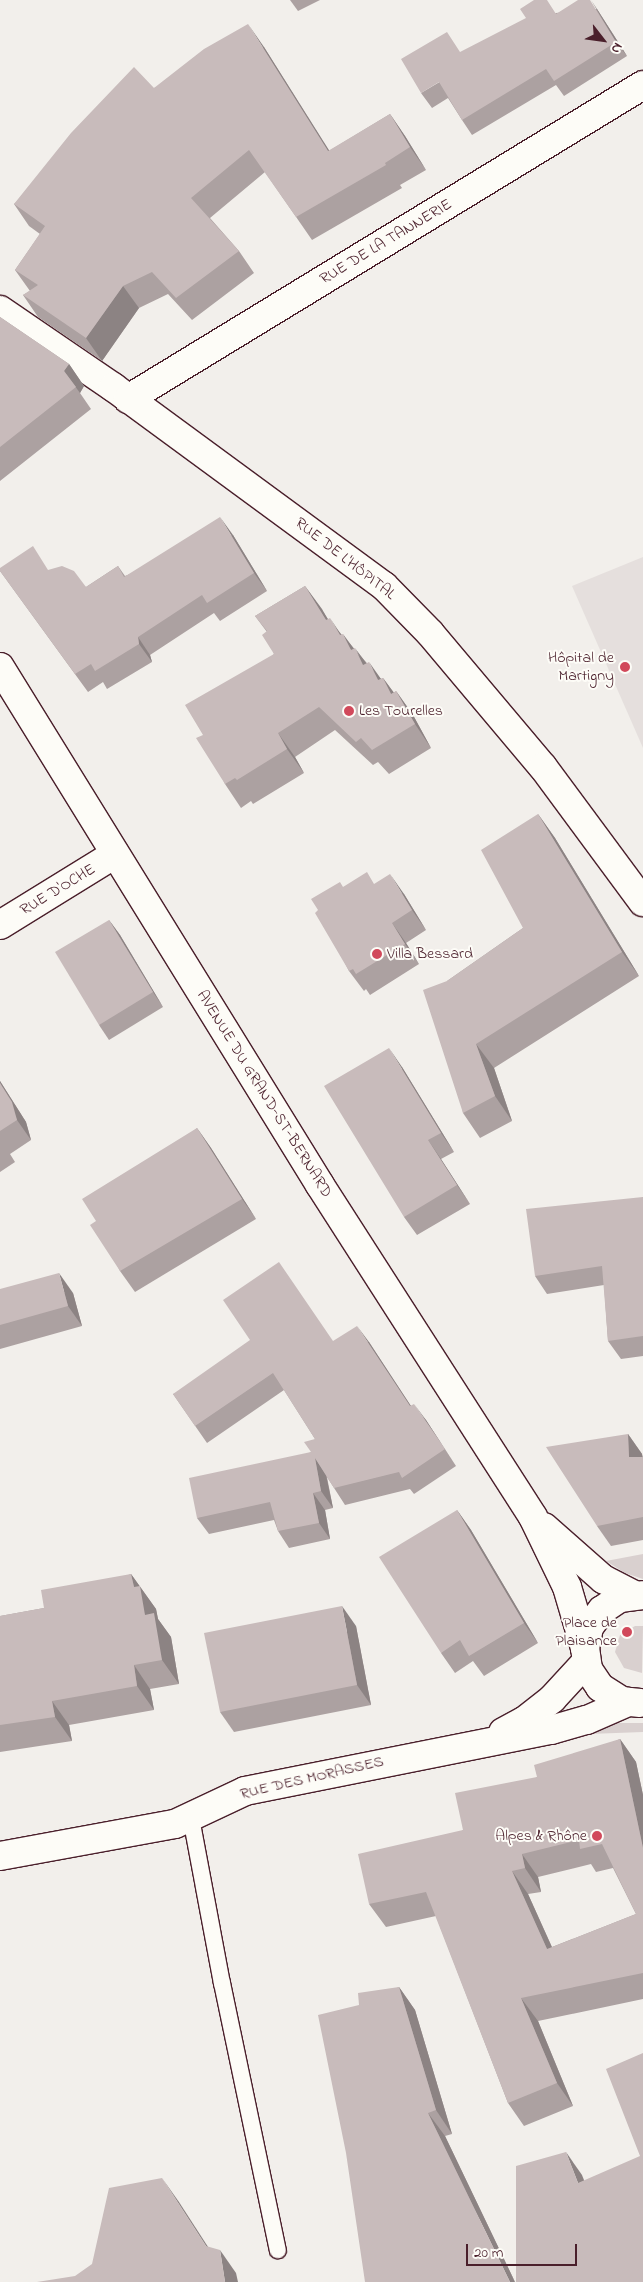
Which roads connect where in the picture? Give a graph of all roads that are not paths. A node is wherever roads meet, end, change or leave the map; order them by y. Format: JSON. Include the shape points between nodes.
{"nodes":[{"id":1,"x":643,"y":84,"type":"edge"},
{"id":2,"x":0,"y":310,"type":"edge"},
{"id":3,"x":128,"y":399,"type":"junction"},
{"id":4,"x":0,"y":666,"type":"edge"},
{"id":5,"x":115,"y":854,"type":"junction"},
{"id":6,"x":643,"y":902,"type":"edge"},
{"id":7,"x":0,"y":924,"type":"edge"},
{"id":8,"x":533,"y":1517,"type":"junction"},
{"id":9,"x":638,"y":1595,"type":"edge"},
{"id":10,"x":585,"y":1655,"type":"junction"},
{"id":11,"x":636,"y":1703,"type":"edge"},
{"id":12,"x":482,"y":1742,"type":"junction"},
{"id":13,"x":192,"y":1818,"type":"junction"},
{"id":14,"x":0,"y":1856,"type":"edge"},
{"id":15,"x":278,"y":2250,"type":"dead end"}],
"edges":[{"from":1,"to":3,"type":"street","name":"RUE DE LA TANNERIE"},
{"from":2,"to":3,"type":"street","name":"RUE DE L'HÔPITAL"},
{"from":3,"to":6,"type":"street","name":"RUE DE L'HÔPITAL","via":[[384,586],[430,633],[542,767]]},
{"from":4,"to":5,"type":"street","name":"AVENUE DU GRAND-ST-BERNARD"},
{"from":5,"to":7,"type":"street","name":"RUE D'OCHE"},
{"from":5,"to":8,"type":"street","name":"AVENUE DU GRAND-ST-BERNARD","via":[[320,1185]]},
{"from":8,"to":9,"type":"street","name":"AVENUE DU GRAND-ST-BERNARD","via":[[603,1579]]},
{"from":8,"to":10,"type":"street","name":"AVENUE DU GRAND-ST-BERNARD","via":[[567,1587]]},
{"from":9,"to":10,"type":"street","via":[[613,1601],[597,1615],[587,1634]]},
{"from":10,"to":11,"type":"street","name":"AVENUE DU GRAND-ST-BERNARD","via":[[600,1687],[610,1695]]},
{"from":10,"to":12,"type":"street","name":"RUE DES MORASSES","via":[[566,1686],[537,1711]]},
{"from":11,"to":12,"type":"street","name":"RUE DES MORASSES","via":[[576,1724]]},
{"from":12,"to":13,"type":"street","name":"RUE DES MORASSES","via":[[245,1791]]},
{"from":13,"to":14,"type":"street","name":"RUE DES MORASSES"},
{"from":13,"to":15,"type":"lane","via":[[222,1983]]}]}
